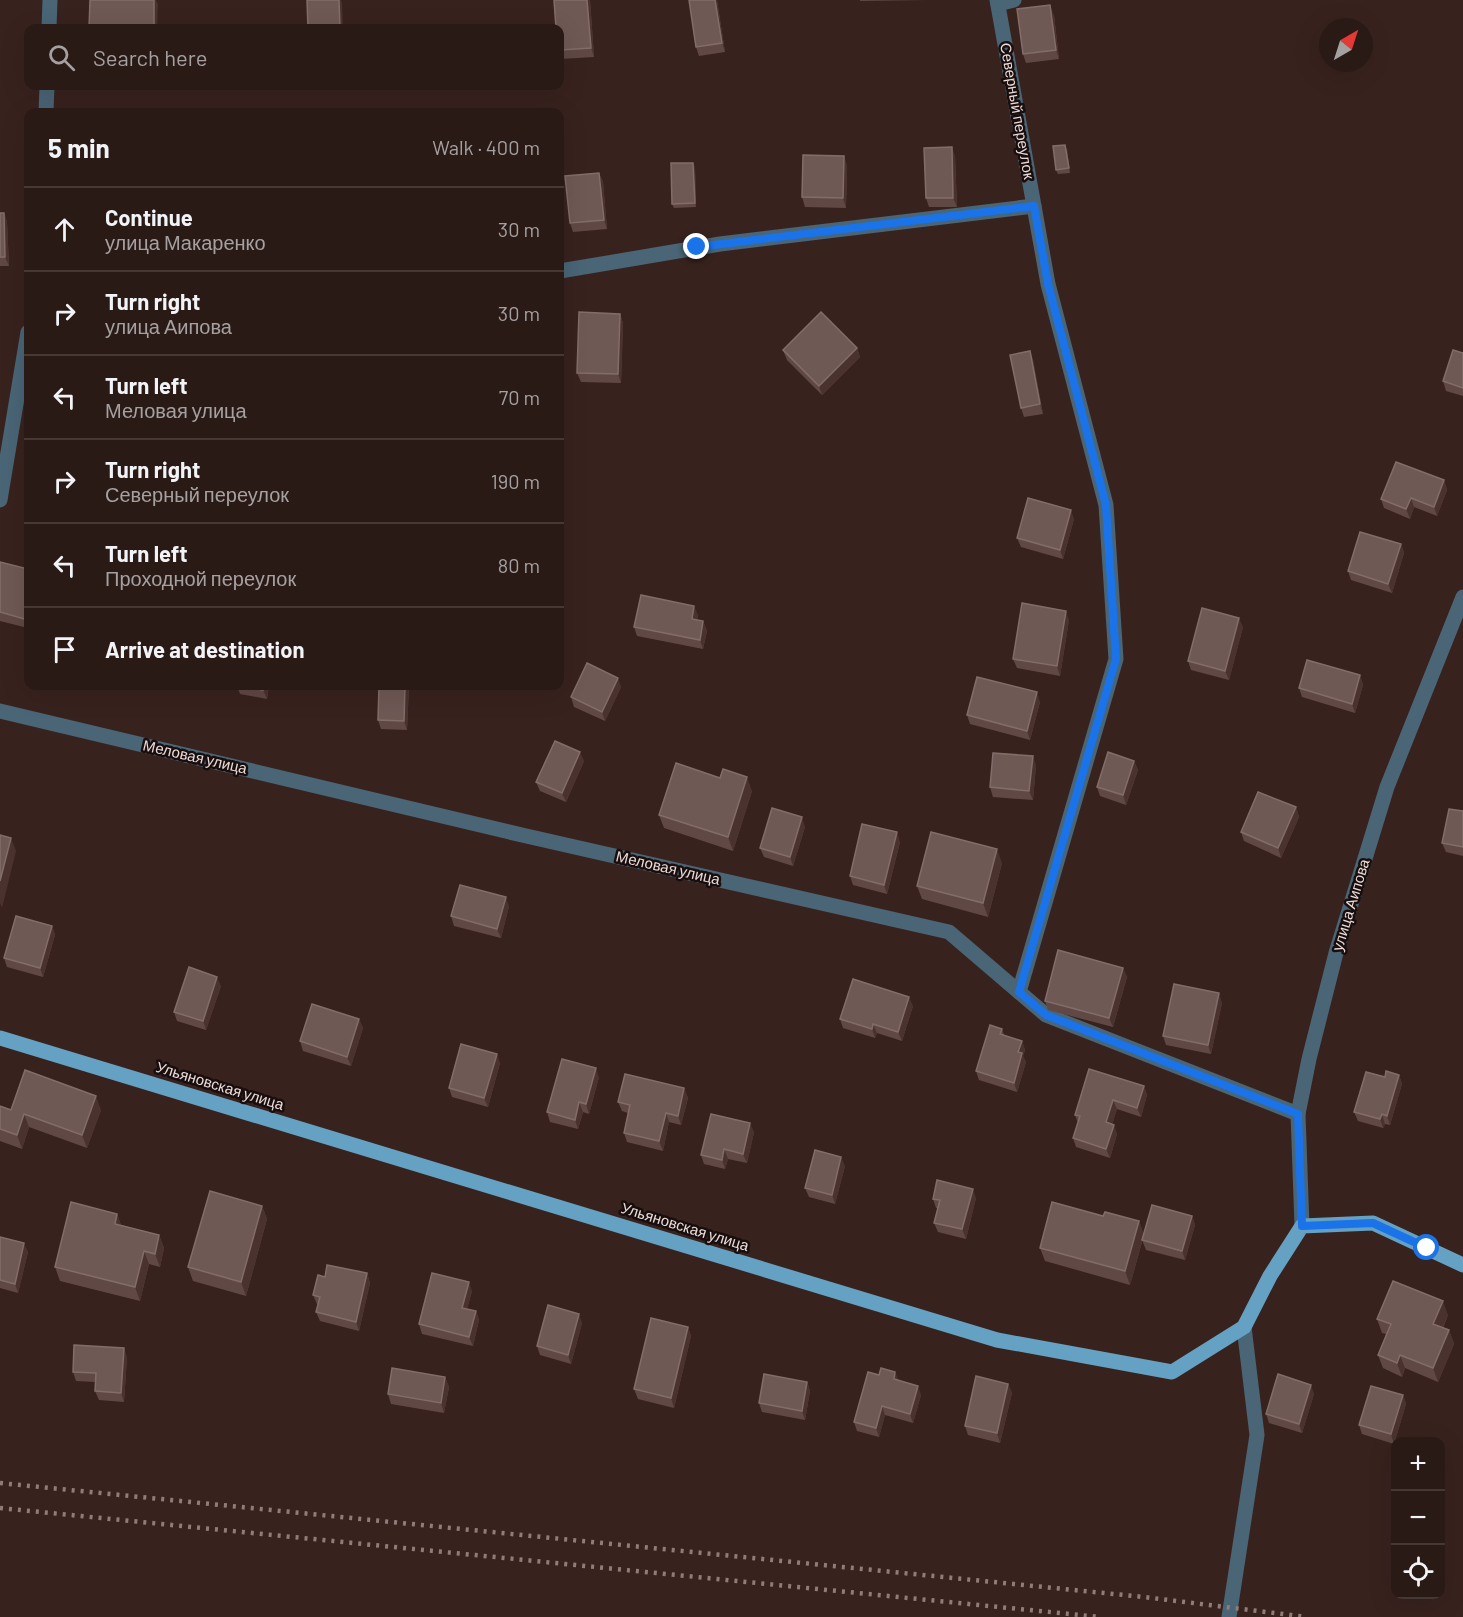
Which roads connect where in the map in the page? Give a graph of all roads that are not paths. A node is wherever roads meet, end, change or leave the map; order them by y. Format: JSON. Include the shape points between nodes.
{"nodes":[{"id":1,"x":50,"y":0,"type":"edge"},
{"id":2,"x":1014,"y":0,"type":"edge"},
{"id":3,"x":998,"y":2,"type":"edge"},
{"id":4,"x":49,"y":24,"type":"edge"},
{"id":5,"x":47,"y":90,"type":"edge"},
{"id":6,"x":46,"y":108,"type":"edge"},
{"id":7,"x":1034,"y":206,"type":"junction"},
{"id":8,"x":564,"y":270,"type":"edge"},
{"id":9,"x":24,"y":356,"type":"edge"},
{"id":10,"x":0,"y":500,"type":"edge"},
{"id":11,"x":1463,"y":597,"type":"edge"},
{"id":12,"x":0,"y":711,"type":"edge"},
{"id":13,"x":1019,"y":992,"type":"junction"},
{"id":14,"x":0,"y":1038,"type":"edge"},
{"id":15,"x":1298,"y":1114,"type":"junction"},
{"id":16,"x":1302,"y":1226,"type":"junction"},
{"id":17,"x":1463,"y":1265,"type":"edge"},
{"id":18,"x":1244,"y":1327,"type":"junction"},
{"id":19,"x":1229,"y":1617,"type":"edge"}],
"edges":[{"from":1,"to":4,"type":"street"},
{"from":2,"to":3,"type":"street"},
{"from":3,"to":7,"type":"street","name":"Северный переулок"},
{"from":5,"to":6,"type":"street"},
{"from":7,"to":8,"type":"street","via":[[720,244]]},
{"from":7,"to":13,"type":"street","name":"Северный переулок","via":[[1048,284],[1106,505],[1116,659]]},
{"from":9,"to":10,"type":"street"},
{"from":11,"to":15,"type":"street","name":"улица Аипова","via":[[1388,787],[1336,952]]},
{"from":12,"to":13,"type":"street","name":"Меловая улица","via":[[949,932]]},
{"from":13,"to":15,"type":"street","name":"Меловая улица","via":[[1046,1015]]},
{"from":14,"to":18,"type":"main road","name":"Ульяновская улица","via":[[997,1340],[1172,1372]]},
{"from":15,"to":16,"type":"street","name":"улица Аипова"},
{"from":16,"to":17,"type":"main road","via":[[1373,1223]]},
{"from":16,"to":18,"type":"main road"},
{"from":18,"to":19,"type":"street","via":[[1257,1435]]}]}
